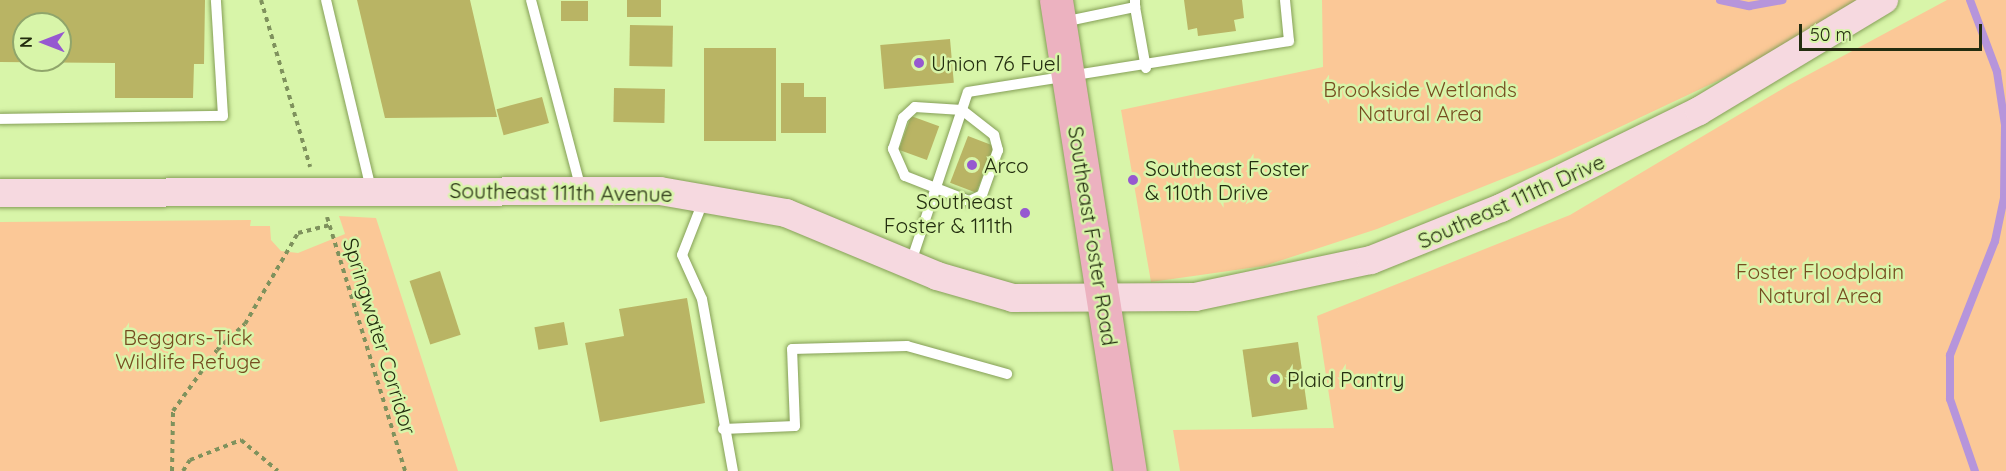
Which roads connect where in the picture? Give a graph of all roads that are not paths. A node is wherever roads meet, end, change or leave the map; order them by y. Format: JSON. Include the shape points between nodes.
{"nodes":[{"id":1,"x":216,"y":0,"type":"edge"},
{"id":2,"x":326,"y":0,"type":"edge"},
{"id":3,"x":531,"y":0,"type":"edge"},
{"id":4,"x":1285,"y":0,"type":"edge"},
{"id":5,"x":1884,"y":0,"type":"edge"},
{"id":6,"x":1135,"y":3,"type":"edge"},
{"id":7,"x":1058,"y":11,"type":"edge"},
{"id":8,"x":1146,"y":68,"type":"junction"},
{"id":9,"x":1068,"y":75,"type":"junction"},
{"id":10,"x":962,"y":110,"type":"junction"},
{"id":11,"x":0,"y":119,"type":"edge"},
{"id":12,"x":581,"y":189,"type":"junction"},
{"id":13,"x":935,"y":190,"type":"junction"},
{"id":14,"x":371,"y":191,"type":"junction"},
{"id":15,"x":0,"y":193,"type":"edge"},
{"id":16,"x":705,"y":196,"type":"junction"},
{"id":17,"x":910,"y":265,"type":"junction"},
{"id":18,"x":1103,"y":301,"type":"junction"},
{"id":19,"x":1007,"y":374,"type":"dead end"},
{"id":20,"x":723,"y":429,"type":"junction"},
{"id":21,"x":733,"y":471,"type":"edge"},
{"id":22,"x":1130,"y":471,"type":"edge"}],
"edges":[{"from":1,"to":11,"type":"lane","via":[[223,116]]},
{"from":2,"to":14,"type":"lane"},
{"from":3,"to":12,"type":"lane"},
{"from":4,"to":8,"type":"lane","via":[[1289,41]]},
{"from":5,"to":18,"type":"street","name":"Southeast 111th Drive","via":[[1699,111],[1555,183],[1415,244],[1371,260],[1238,291]]},
{"from":6,"to":7,"type":"lane"},
{"from":6,"to":8,"type":"lane"},
{"from":7,"to":9,"type":"main road","name":"Southeast Foster Road"},
{"from":8,"to":9,"type":"lane"},
{"from":9,"to":10,"type":"lane","via":[[968,92]]},
{"from":9,"to":18,"type":"main road","name":"Southeast Foster Road"},
{"from":10,"to":13,"type":"lane"},
{"from":10,"to":13,"type":"lane","via":[[994,135],[994,161],[982,195],[969,201]]},
{"from":10,"to":13,"type":"lane","via":[[915,107],[903,118],[893,149],[896,164],[905,176]]},
{"from":12,"to":14,"type":"street","name":"Southeast 111th Avenue"},
{"from":12,"to":16,"type":"street","name":"Southeast 111th Avenue"},
{"from":13,"to":17,"type":"lane"},
{"from":14,"to":15,"type":"street","name":"Southeast 111th Avenue"},
{"from":16,"to":17,"type":"street","name":"Southeast 111th Avenue","via":[[786,213]]},
{"from":16,"to":20,"type":"lane","via":[[682,255],[702,299]]},
{"from":17,"to":18,"type":"street","name":"Southeast 111th Avenue","via":[[1013,297]]},
{"from":18,"to":22,"type":"main road","name":"Southeast Foster Road"},
{"from":19,"to":20,"type":"lane","via":[[907,346],[792,349],[795,426]]},
{"from":20,"to":21,"type":"lane"}]}
